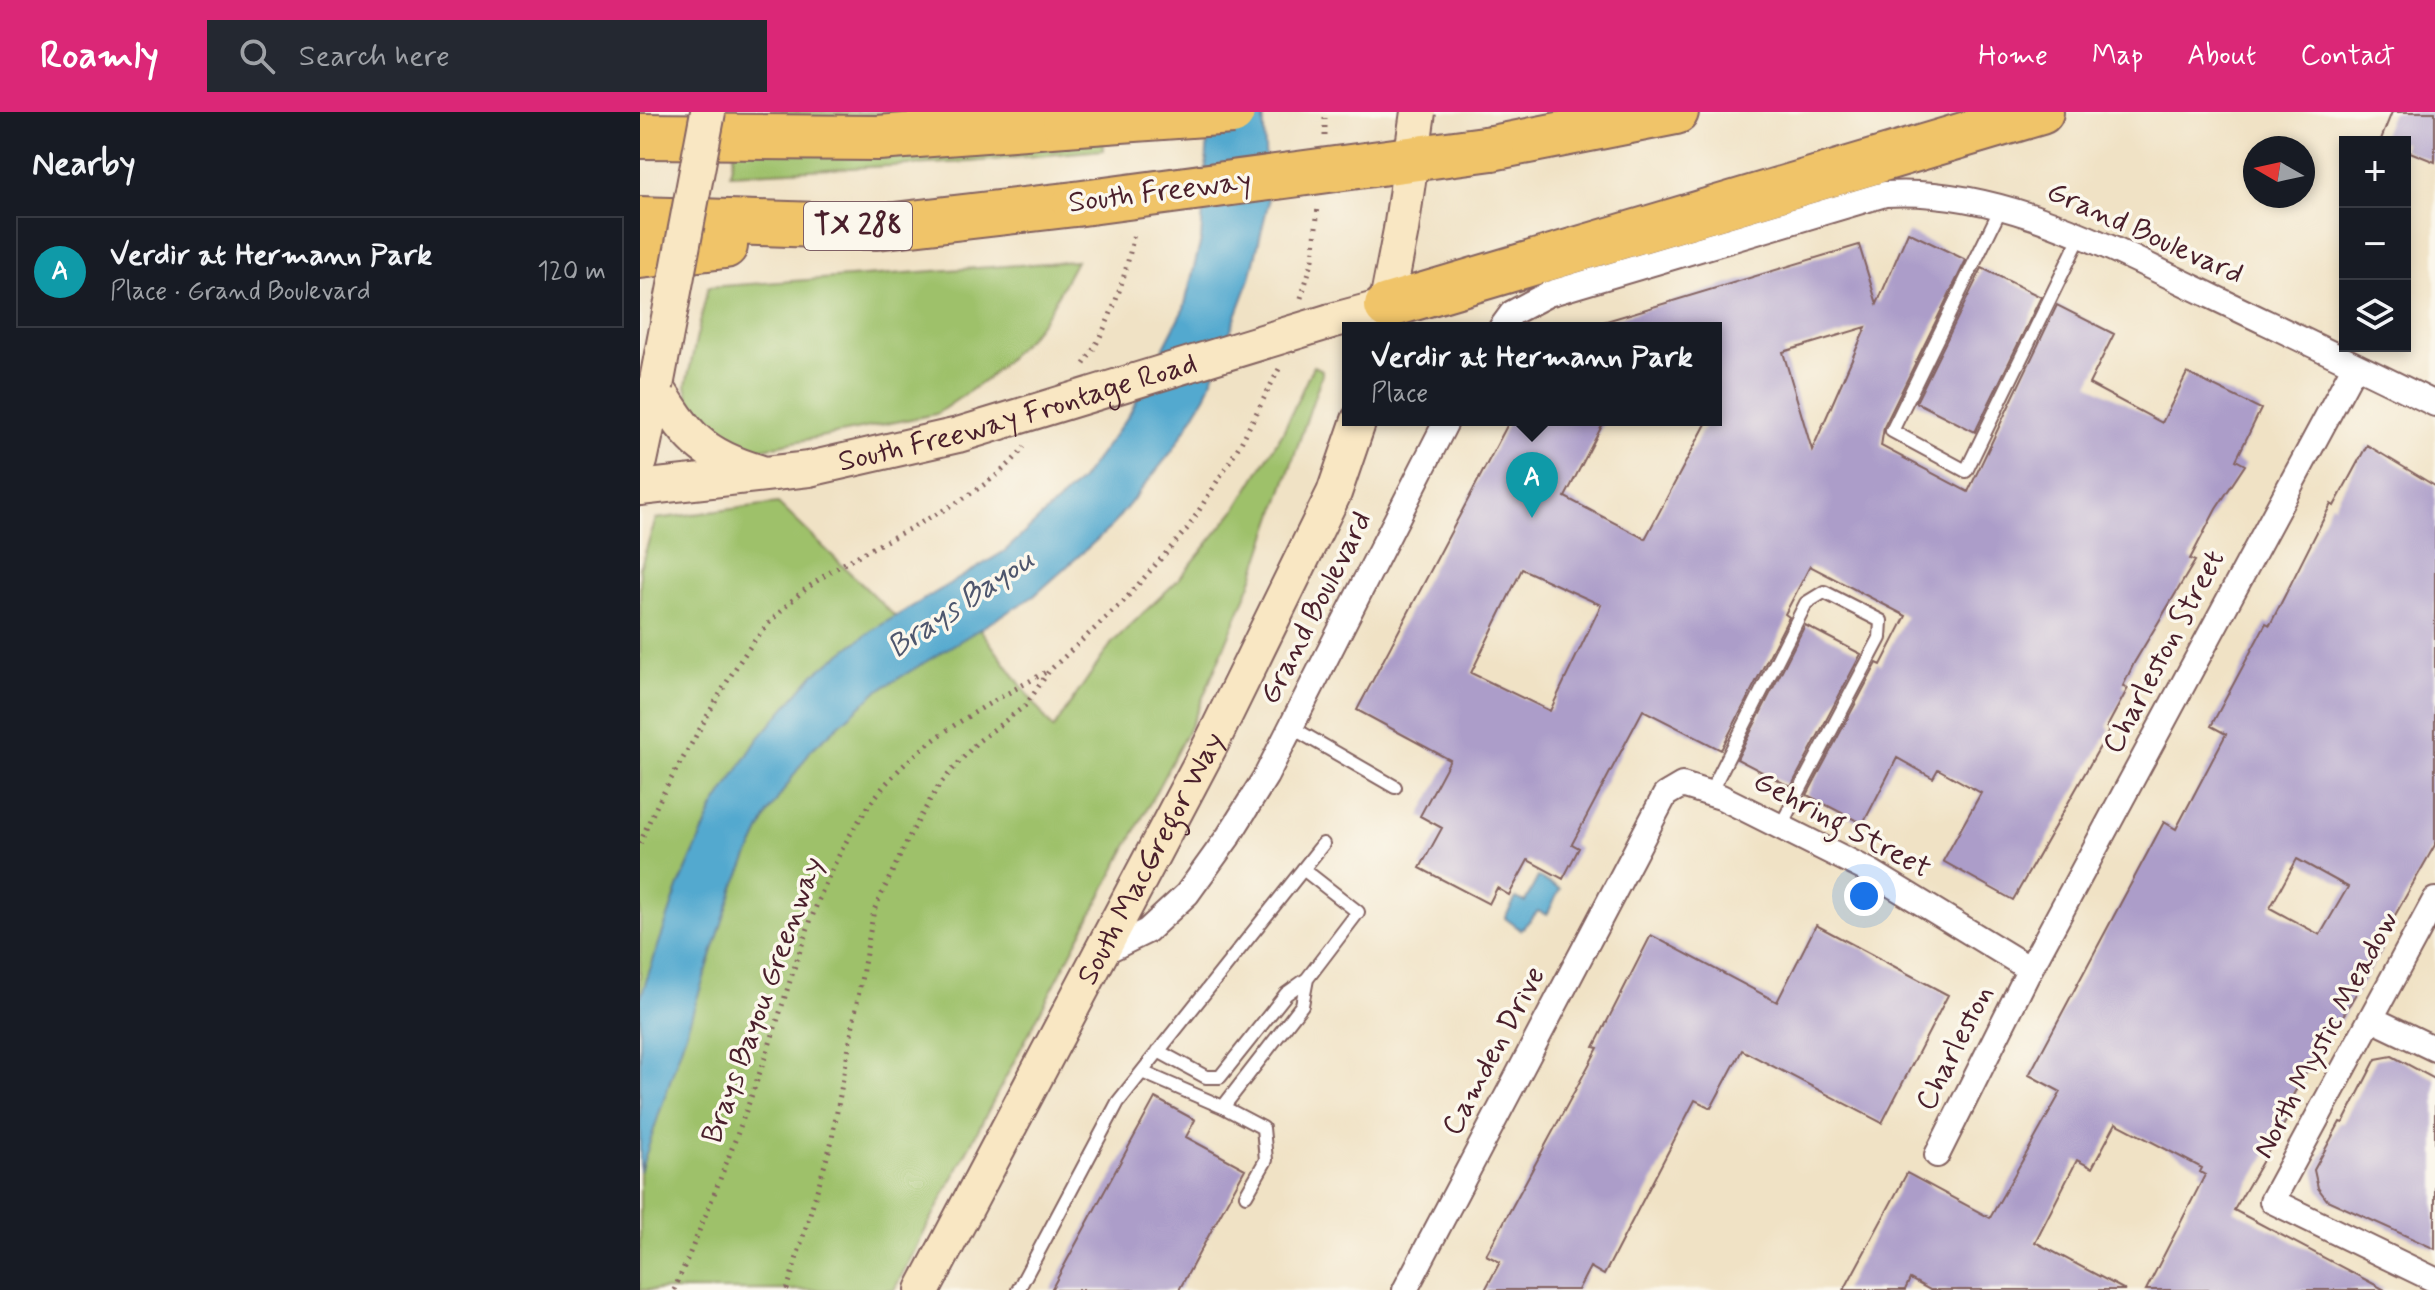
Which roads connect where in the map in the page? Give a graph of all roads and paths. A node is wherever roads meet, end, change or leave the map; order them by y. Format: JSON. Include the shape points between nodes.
{"nodes":[{"id":1,"x":708,"y":112,"type":"edge"},
{"id":2,"x":1232,"y":112,"type":"edge"},
{"id":3,"x":1325,"y":112,"type":"edge"},
{"id":4,"x":1418,"y":112,"type":"edge"},
{"id":5,"x":1676,"y":112,"type":"edge"},
{"id":6,"x":2041,"y":112,"type":"edge"},
{"id":7,"x":640,"y":136,"type":"edge"},
{"id":8,"x":1325,"y":138,"type":"dead end"},
{"id":9,"x":1319,"y":199,"type":"dead end"},
{"id":10,"x":2001,"y":208,"type":"junction"},
{"id":11,"x":640,"y":219,"type":"edge"},
{"id":12,"x":877,"y":227,"type":"junction"},
{"id":13,"x":1135,"y":227,"type":"dead end"},
{"id":14,"x":2081,"y":235,"type":"junction"},
{"id":15,"x":640,"y":256,"type":"edge"},
{"id":16,"x":1300,"y":304,"type":"dead end"},
{"id":17,"x":1384,"y":317,"type":"edge"},
{"id":18,"x":1505,"y":322,"type":"edge"},
{"id":19,"x":1282,"y":364,"type":"dead end"},
{"id":20,"x":2355,"y":365,"type":"junction"},
{"id":21,"x":1078,"y":371,"type":"dead end"},
{"id":22,"x":656,"y":386,"type":"junction"},
{"id":23,"x":2435,"y":404,"type":"edge"},
{"id":24,"x":1357,"y":426,"type":"edge"},
{"id":25,"x":1444,"y":426,"type":"edge"},
{"id":26,"x":1025,"y":445,"type":"dead end"},
{"id":27,"x":640,"y":461,"type":"edge"},
{"id":28,"x":769,"y":474,"type":"junction"},
{"id":29,"x":640,"y":488,"type":"edge"},
{"id":30,"x":1049,"y":671,"type":"junction"},
{"id":31,"x":1291,"y":727,"type":"junction"},
{"id":32,"x":1395,"y":787,"type":"dead end"},
{"id":33,"x":1710,"y":793,"type":"junction"},
{"id":34,"x":1780,"y":827,"type":"junction"},
{"id":35,"x":1641,"y":841,"type":"joint"},
{"id":36,"x":640,"y":844,"type":"edge"},
{"id":37,"x":1323,"y":844,"type":"dead end"},
{"id":38,"x":1303,"y":869,"type":"junction"},
{"id":39,"x":2435,"y":900,"type":"edge"},
{"id":40,"x":1102,"y":953,"type":"junction"},
{"id":41,"x":2030,"y":969,"type":"junction"},
{"id":42,"x":1307,"y":979,"type":"junction"},
{"id":43,"x":2372,"y":1019,"type":"junction"},
{"id":44,"x":2435,"y":1049,"type":"edge"},
{"id":45,"x":1158,"y":1051,"type":"junction"},
{"id":46,"x":1142,"y":1072,"type":"junction"},
{"id":47,"x":1223,"y":1107,"type":"junction"},
{"id":48,"x":1937,"y":1155,"type":"dead end"},
{"id":49,"x":1246,"y":1195,"type":"dead end"},
{"id":50,"x":2435,"y":1280,"type":"edge"},
{"id":51,"x":674,"y":1290,"type":"edge"},
{"id":52,"x":787,"y":1290,"type":"edge"},
{"id":53,"x":923,"y":1290,"type":"edge"},
{"id":54,"x":1018,"y":1290,"type":"edge"},
{"id":55,"x":1405,"y":1290,"type":"edge"}],
"edges":[{"from":1,"to":22,"type":"main road","bridge":true},
{"from":2,"to":7,"type":"highway","bridge":true,"via":[[878,138]]},
{"from":3,"to":8,"type":"path"},
{"from":4,"to":17,"type":"main road","bridge":true},
{"from":5,"to":12,"type":"highway","name":"South Freeway","number":"TX 288","bridge":true,"via":[[1492,148]]},
{"from":6,"to":17,"type":"highway"},
{"from":9,"to":16,"type":"path","via":[[1313,259]]},
{"from":10,"to":14,"type":"street","name":"Grand Boulevard"},
{"from":10,"to":14,"type":"lane","via":[[1892,431],[1966,471]]},
{"from":10,"to":18,"type":"street","name":"Grand Boulevard","via":[[1922,192],[1885,194],[1548,294]]},
{"from":11,"to":12,"type":"highway","name":"South Freeway","number":"TX 288"},
{"from":12,"to":15,"type":"highway"},
{"from":13,"to":21,"type":"path","via":[[1113,304]]},
{"from":14,"to":20,"type":"street","name":"Grand Boulevard"},
{"from":17,"to":28,"type":"main road","name":"South Freeway Frontage Road","bridge":true,"via":[[1331,321],[958,435]]},
{"from":19,"to":30,"type":"path","name":"Brays Bayou Greenway","via":[[1188,528],[1122,603]]},
{"from":20,"to":23,"type":"street","name":"Grand Boulevard"},
{"from":20,"to":41,"type":"street","name":"Charleston Street"},
{"from":22,"to":27,"type":"main road"},
{"from":22,"to":28,"type":"main road","via":[[693,442],[724,462]]},
{"from":24,"to":40,"type":"main road","name":"South MacGregor Way","via":[[1334,493]]},
{"from":25,"to":31,"type":"street","name":"Grand Boulevard"},
{"from":26,"to":36,"type":"path","via":[[1017,458],[955,504],[838,567],[780,609],[747,646]]},
{"from":28,"to":29,"type":"main road","name":"South Freeway Frontage Road"},
{"from":30,"to":51,"type":"path","name":"Brays Bayou Greenway","via":[[975,711],[917,754],[885,785],[848,836],[806,926],[735,1143]]},
{"from":30,"to":52,"type":"path","name":"Brays Bayou Greenway","via":[[1026,705],[976,743],[939,785],[885,881],[864,950],[831,1144]]},
{"from":31,"to":32,"type":"lane"},
{"from":31,"to":40,"type":"street","name":"Grand Boulevard","via":[[1236,825],[1187,894],[1147,931]]},
{"from":33,"to":34,"type":"street","name":"Gehring Street"},
{"from":33,"to":34,"type":"lane","via":[[1806,603],[1824,592],[1881,621],[1880,638]]},
{"from":33,"to":35,"type":"street","name":"Gehring Street","via":[[1682,785],[1665,795]]},
{"from":34,"to":41,"type":"street","name":"Gehring Street","via":[[1871,872]]},
{"from":35,"to":55,"type":"street","name":"Camden Drive"},
{"from":37,"to":38,"type":"lane"},
{"from":38,"to":42,"type":"lane","via":[[1358,912]]},
{"from":38,"to":45,"type":"lane"},
{"from":39,"to":43,"type":"street","name":"North Mystic Meadow"},
{"from":40,"to":53,"type":"main road","name":"South MacGregor Way"},
{"from":41,"to":48,"type":"street","name":"Charleston"},
{"from":42,"to":45,"type":"lane","via":[[1286,994],[1220,1077],[1206,1077]]},
{"from":42,"to":47,"type":"lane","via":[[1302,1005]]},
{"from":43,"to":44,"type":"street"},
{"from":43,"to":50,"type":"street","name":"North Mystic Meadow","via":[[2272,1201]]},
{"from":45,"to":46,"type":"lane"},
{"from":46,"to":47,"type":"lane"},
{"from":46,"to":54,"type":"lane","via":[[1118,1102]]},
{"from":47,"to":49,"type":"lane","via":[[1263,1128],[1266,1160]]}]}
